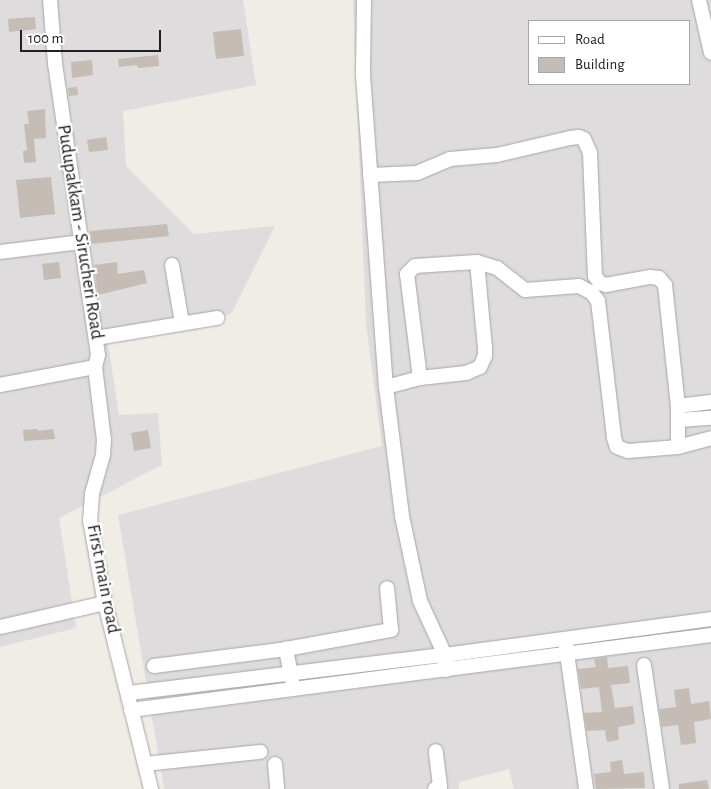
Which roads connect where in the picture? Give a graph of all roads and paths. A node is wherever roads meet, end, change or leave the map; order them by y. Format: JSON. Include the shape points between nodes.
{"nodes":[{"id":1,"x":50,"y":0,"type":"edge"},
{"id":2,"x":364,"y":0,"type":"edge"},
{"id":3,"x":699,"y":0,"type":"edge"},
{"id":4,"x":711,"y":53,"type":"edge"},
{"id":5,"x":370,"y":175,"type":"junction"},
{"id":6,"x":80,"y":242,"type":"junction"},
{"id":7,"x":0,"y":252,"type":"edge"},
{"id":8,"x":477,"y":262,"type":"junction"},
{"id":9,"x":172,"y":265,"type":"dead end"},
{"id":10,"x":217,"y":318,"type":"dead end"},
{"id":11,"x":182,"y":323,"type":"junction"},
{"id":12,"x":96,"y":338,"type":"junction"},
{"id":13,"x":95,"y":367,"type":"junction"},
{"id":14,"x":420,"y":378,"type":"junction"},
{"id":15,"x":0,"y":385,"type":"edge"},
{"id":16,"x":386,"y":387,"type":"junction"},
{"id":17,"x":711,"y":402,"type":"edge"},
{"id":18,"x":678,"y":406,"type":"junction"},
{"id":19,"x":711,"y":418,"type":"edge"},
{"id":20,"x":679,"y":420,"type":"junction"},
{"id":21,"x":711,"y":438,"type":"edge"},
{"id":22,"x":678,"y":447,"type":"junction"},
{"id":23,"x":388,"y":588,"type":"dead end"},
{"id":24,"x":105,"y":603,"type":"junction"},
{"id":25,"x":711,"y":619,"type":"edge"},
{"id":26,"x":670,"y":625,"type":"junction"},
{"id":27,"x":0,"y":627,"type":"edge"},
{"id":28,"x":711,"y":635,"type":"edge"},
{"id":29,"x":565,"y":638,"type":"junction"},
{"id":30,"x":673,"y":642,"type":"junction"},
{"id":31,"x":286,"y":649,"type":"junction"},
{"id":32,"x":483,"y":650,"type":"junction"},
{"id":33,"x":568,"y":654,"type":"junction"},
{"id":34,"x":444,"y":655,"type":"junction"},
{"id":35,"x":486,"y":665,"type":"junction"},
{"id":36,"x":154,"y":666,"type":"dead end"},
{"id":37,"x":644,"y":666,"type":"dead end"},
{"id":38,"x":446,"y":670,"type":"junction"},
{"id":39,"x":291,"y":672,"type":"junction"},
{"id":40,"x":293,"y":688,"type":"junction"},
{"id":41,"x":128,"y":693,"type":"junction"},
{"id":42,"x":131,"y":710,"type":"junction"},
{"id":43,"x":436,"y":751,"type":"dead end"},
{"id":44,"x":260,"y":752,"type":"dead end"},
{"id":45,"x":145,"y":764,"type":"junction"},
{"id":46,"x":275,"y":764,"type":"dead end"},
{"id":47,"x":151,"y":789,"type":"edge"},
{"id":48,"x":277,"y":789,"type":"edge"},
{"id":49,"x":435,"y":789,"type":"edge"},
{"id":50,"x":586,"y":789,"type":"edge"},
{"id":51,"x":662,"y":789,"type":"edge"}],
"edges":[{"from":1,"to":6,"type":"street","name":"Pudupakkam - Sirucheri Road","via":[[55,63]]},
{"from":2,"to":5,"type":"street","via":[[363,75]]},
{"from":3,"to":4,"type":"street"},
{"from":5,"to":16,"type":"street"},
{"from":5,"to":18,"type":"street","via":[[417,173],[450,159],[497,154],[570,138],[584,140],[590,153],[595,276],[606,285],[650,277],[663,281]]},
{"from":6,"to":7,"type":"street"},
{"from":6,"to":12,"type":"street","name":"Pudupakkam - Sirucheri Road"},
{"from":8,"to":14,"type":"street","via":[[485,356],[480,367],[466,373]]},
{"from":8,"to":14,"type":"street","via":[[415,266],[407,274]]},
{"from":8,"to":22,"type":"street","via":[[501,270],[525,290],[579,286],[591,292],[598,301],[615,443],[628,451]]},
{"from":9,"to":11,"type":"street"},
{"from":10,"to":11,"type":"street"},
{"from":11,"to":12,"type":"street"},
{"from":12,"to":13,"type":"street","name":"Pudupakkam - Sirucheri Road","via":[[98,355]]},
{"from":13,"to":15,"type":"street","name":"Pudupakkam - Sirucheri Road"},
{"from":13,"to":24,"type":"street","name":"First main road","via":[[104,440],[92,494],[90,520]]},
{"from":14,"to":16,"type":"street"},
{"from":16,"to":34,"type":"street","via":[[402,516],[420,600]]},
{"from":17,"to":18,"type":"street"},
{"from":18,"to":20,"type":"street"},
{"from":19,"to":20,"type":"street"},
{"from":20,"to":22,"type":"street"},
{"from":21,"to":22,"type":"street"},
{"from":23,"to":31,"type":"street","via":[[391,630]]},
{"from":24,"to":27,"type":"street"},
{"from":24,"to":41,"type":"street","name":"First main road"},
{"from":25,"to":26,"type":"street"},
{"from":26,"to":29,"type":"street"},
{"from":26,"to":30,"type":"street"},
{"from":28,"to":30,"type":"street"},
{"from":29,"to":32,"type":"street"},
{"from":29,"to":33,"type":"street"},
{"from":30,"to":33,"type":"street"},
{"from":31,"to":36,"type":"street"},
{"from":31,"to":39,"type":"street"},
{"from":32,"to":34,"type":"street"},
{"from":32,"to":35,"type":"street"},
{"from":33,"to":35,"type":"street"},
{"from":33,"to":50,"type":"street"},
{"from":34,"to":38,"type":"street"},
{"from":34,"to":39,"type":"street"},
{"from":35,"to":38,"type":"street"},
{"from":37,"to":51,"type":"street"},
{"from":38,"to":40,"type":"street"},
{"from":39,"to":40,"type":"street"},
{"from":39,"to":41,"type":"street"},
{"from":40,"to":42,"type":"street"},
{"from":41,"to":42,"type":"street","name":"First main road"},
{"from":42,"to":45,"type":"street","name":"First main road"},
{"from":43,"to":49,"type":"street","via":[[440,786]]},
{"from":44,"to":45,"type":"street"},
{"from":45,"to":47,"type":"street","name":"First main road"},
{"from":46,"to":48,"type":"street"}]}
